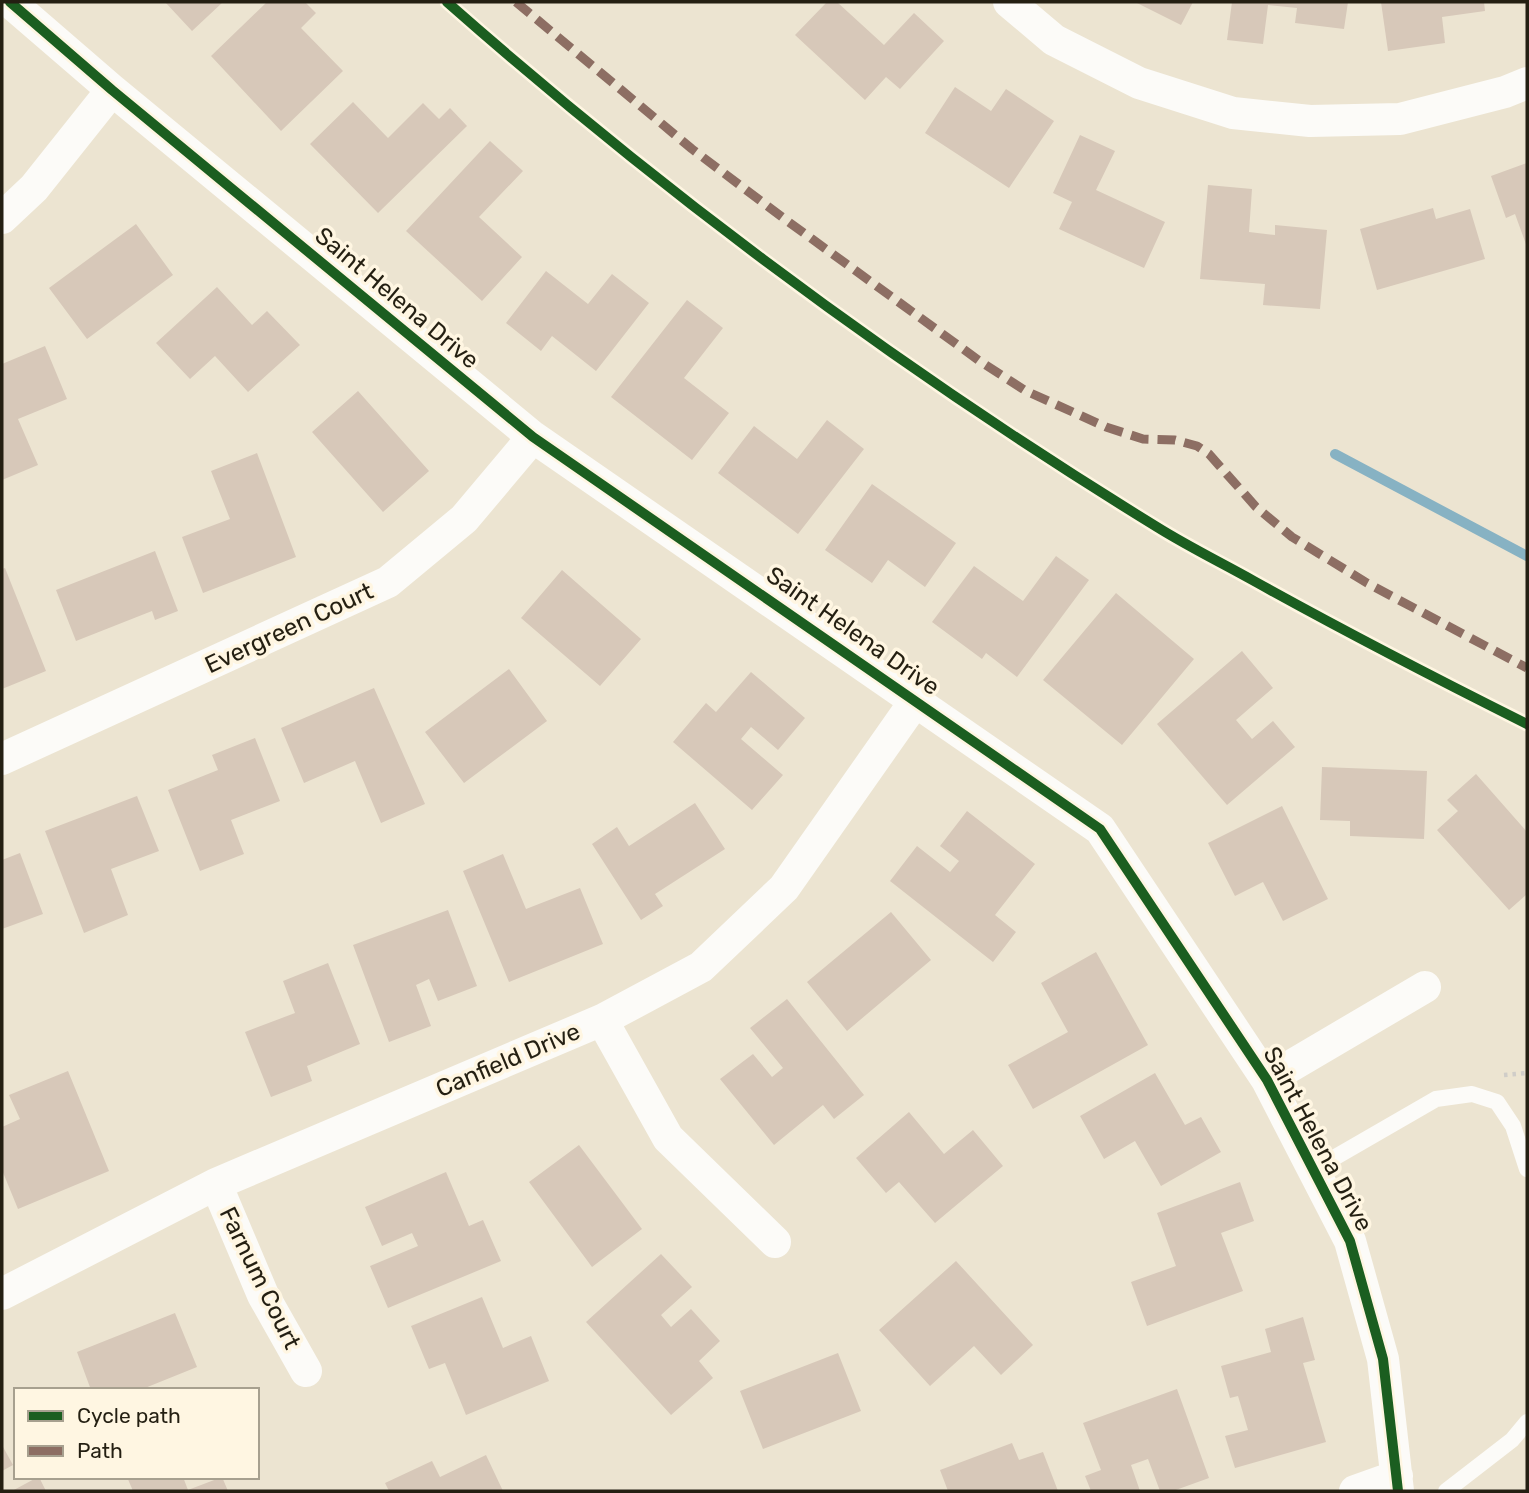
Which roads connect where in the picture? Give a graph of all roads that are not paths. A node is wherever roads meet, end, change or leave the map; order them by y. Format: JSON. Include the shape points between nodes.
{"nodes":[{"id":1,"x":10,"y":2,"type":"edge"},
{"id":2,"x":1009,"y":2,"type":"edge"},
{"id":3,"x":1527,"y":83,"type":"edge"},
{"id":4,"x":112,"y":90,"type":"junction"},
{"id":5,"x":2,"y":218,"type":"edge"},
{"id":6,"x":533,"y":437,"type":"junction"},
{"id":7,"x":916,"y":700,"type":"junction"},
{"id":8,"x":2,"y":759,"type":"edge"},
{"id":9,"x":1425,"y":987,"type":"dead end"},
{"id":10,"x":602,"y":1020,"type":"junction"},
{"id":11,"x":1267,"y":1080,"type":"junction"},
{"id":12,"x":1527,"y":1169,"type":"edge"},
{"id":13,"x":1313,"y":1170,"type":"junction"},
{"id":14,"x":216,"y":1184,"type":"junction"},
{"id":15,"x":775,"y":1242,"type":"dead end"},
{"id":16,"x":2,"y":1294,"type":"edge"},
{"id":17,"x":306,"y":1371,"type":"dead end"},
{"id":18,"x":1527,"y":1422,"type":"edge"},
{"id":19,"x":1397,"y":1483,"type":"edge"},
{"id":20,"x":1355,"y":1491,"type":"edge"},
{"id":21,"x":1446,"y":1491,"type":"edge"}],
"edges":[{"from":1,"to":4,"type":"street","name":"Saint Helena Drive"},
{"from":2,"to":3,"type":"street","via":[[1054,40],[1139,83],[1233,113],[1310,121],[1400,119]]},
{"from":4,"to":5,"type":"street","via":[[34,188]]},
{"from":4,"to":6,"type":"street","name":"Saint Helena Drive"},
{"from":6,"to":7,"type":"street","name":"Saint Helena Drive"},
{"from":6,"to":8,"type":"street","name":"Evergreen Court","via":[[464,519],[388,582]]},
{"from":7,"to":10,"type":"street","name":"Canfield Drive","via":[[784,888],[701,967]]},
{"from":7,"to":11,"type":"street","name":"Saint Helena Drive","via":[[1100,829]]},
{"from":9,"to":11,"type":"street"},
{"from":10,"to":14,"type":"street","name":"Canfield Drive"},
{"from":10,"to":15,"type":"street","via":[[668,1138]]},
{"from":11,"to":13,"type":"street","name":"Saint Helena Drive"},
{"from":12,"to":13,"type":"lane","via":[[1513,1126],[1497,1102],[1472,1094],[1436,1099]]},
{"from":13,"to":19,"type":"street","name":"Saint Helena Drive","via":[[1350,1241],[1383,1359]]},
{"from":14,"to":16,"type":"street","name":"Canfield Drive"},
{"from":14,"to":17,"type":"street","name":"Farnum Court","via":[[263,1295]]},
{"from":18,"to":21,"type":"lane","via":[[1512,1440]]},
{"from":19,"to":20,"type":"street"}]}
